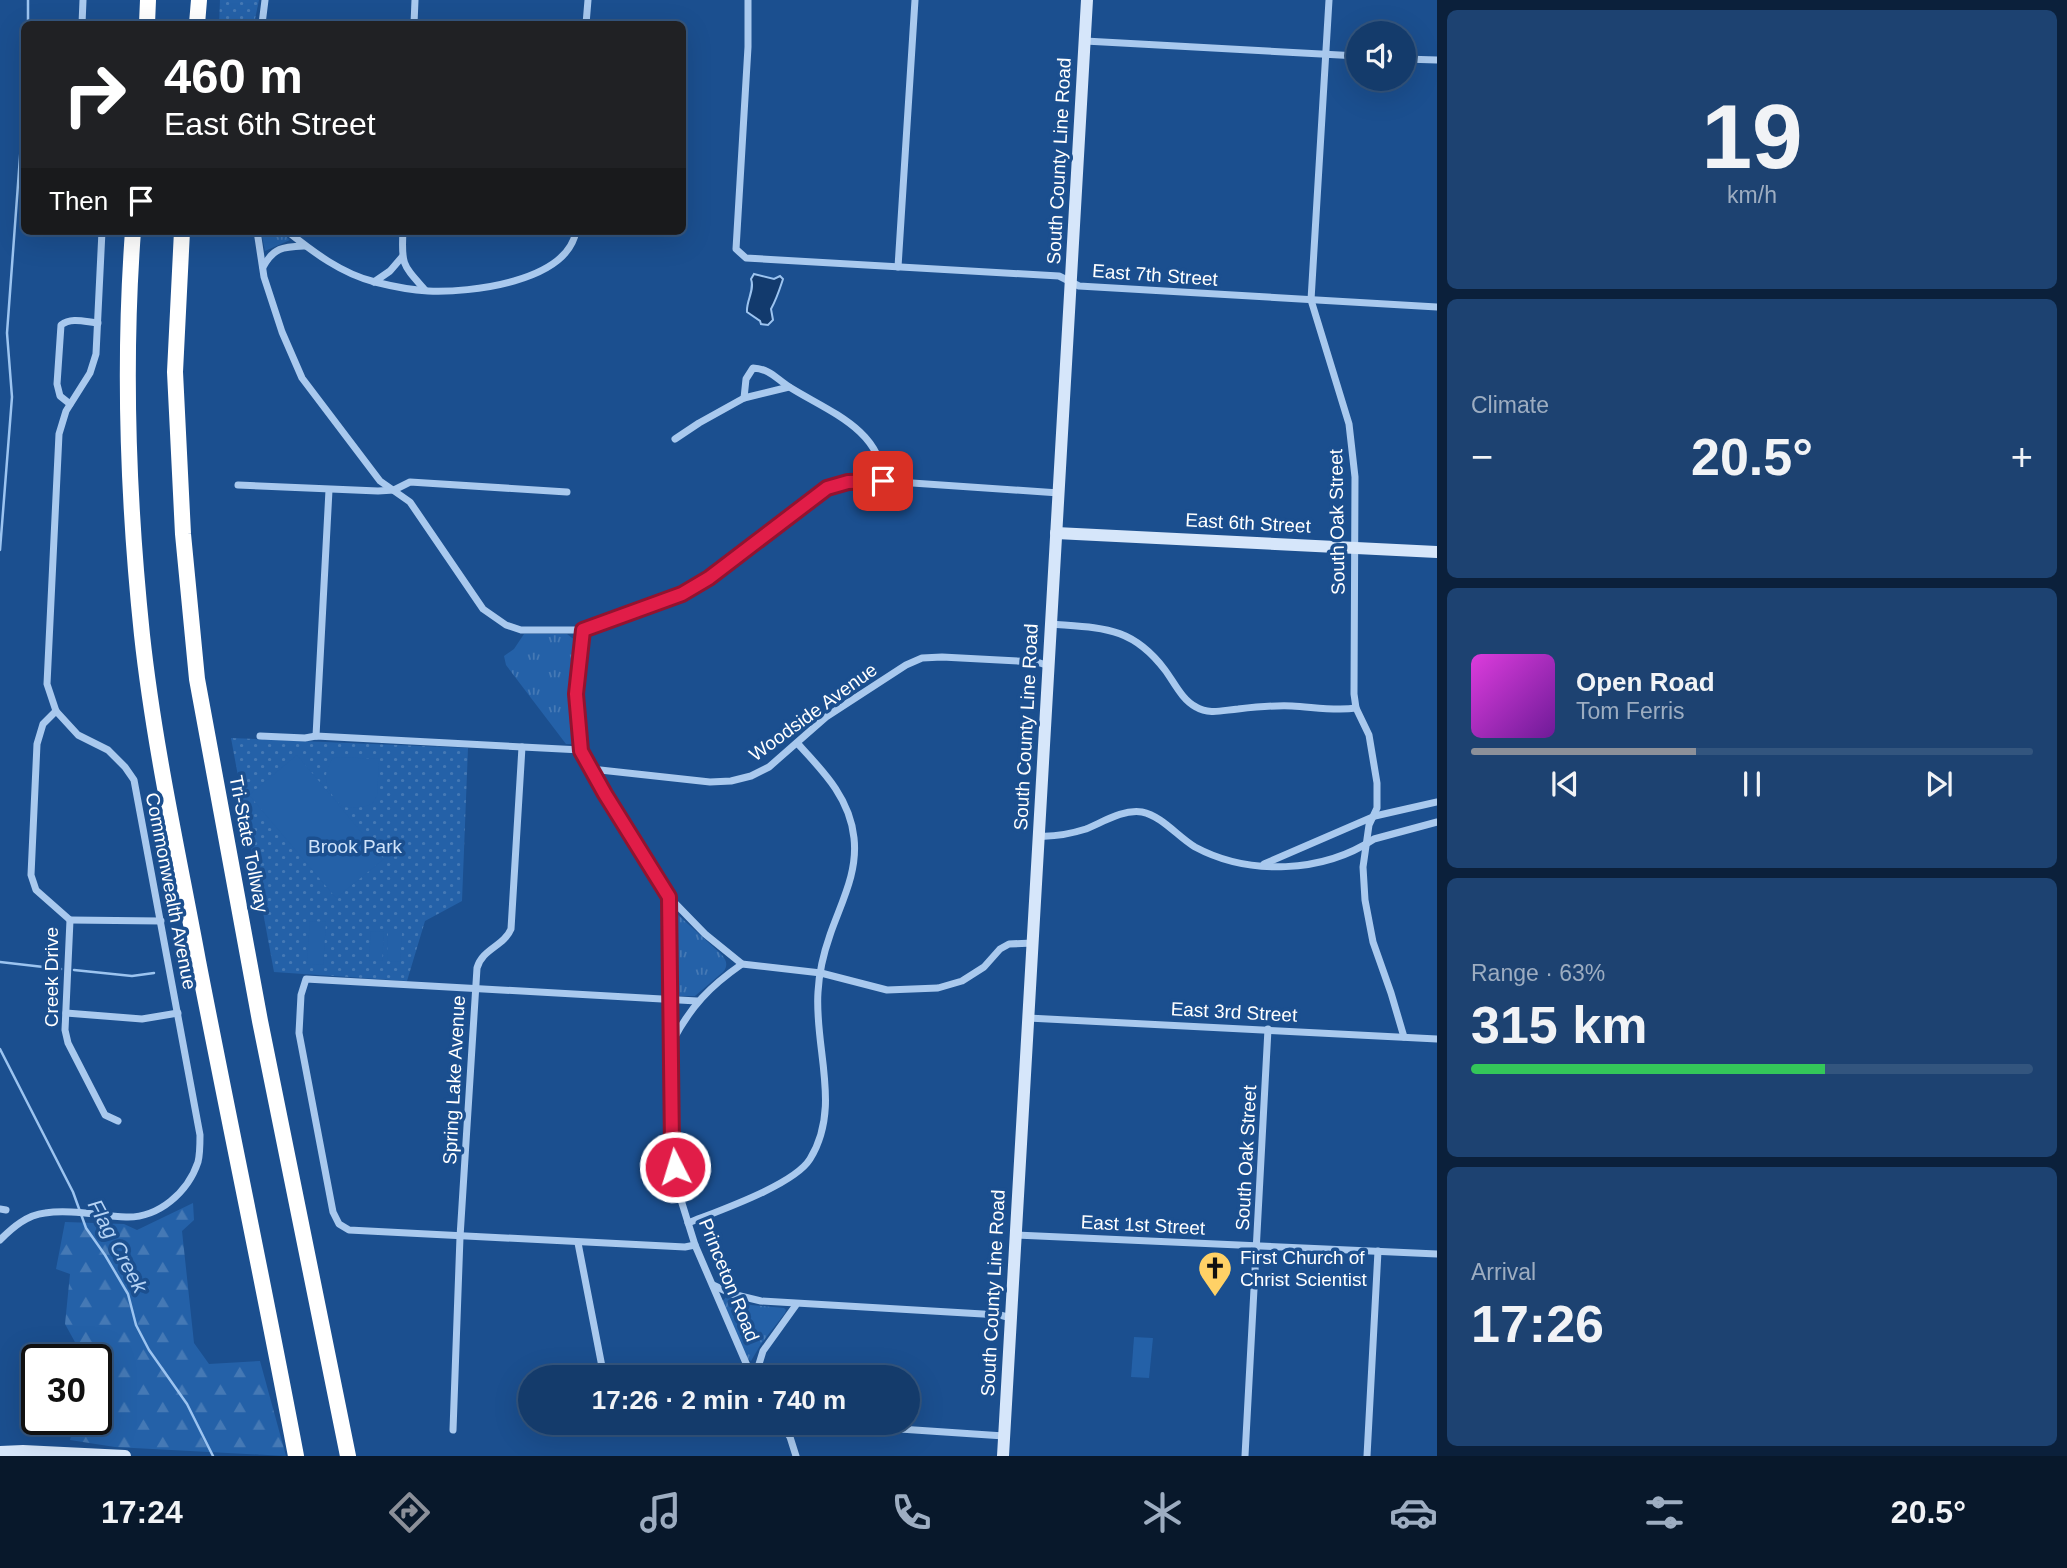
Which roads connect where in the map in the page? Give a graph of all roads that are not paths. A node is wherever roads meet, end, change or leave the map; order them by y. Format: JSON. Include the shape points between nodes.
{"nodes":[{"id":1,"x":83,"y":0,"type":"edge"},
{"id":2,"x":148,"y":0,"type":"edge"},
{"id":3,"x":199,"y":0,"type":"edge"},
{"id":4,"x":265,"y":0,"type":"edge"},
{"id":5,"x":415,"y":0,"type":"edge"},
{"id":6,"x":588,"y":0,"type":"edge"},
{"id":7,"x":748,"y":0,"type":"edge"},
{"id":8,"x":915,"y":0,"type":"edge"},
{"id":9,"x":1087,"y":0,"type":"edge"},
{"id":10,"x":1329,"y":0,"type":"edge"},
{"id":11,"x":82,"y":21,"type":"edge"},
{"id":12,"x":147,"y":21,"type":"edge"},
{"id":13,"x":197,"y":21,"type":"edge"},
{"id":14,"x":262,"y":21,"type":"edge"},
{"id":15,"x":414,"y":21,"type":"edge"},
{"id":16,"x":586,"y":21,"type":"edge"},
{"id":17,"x":1085,"y":41,"type":"junction"},
{"id":18,"x":1326,"y":54,"type":"junction"},
{"id":19,"x":1346,"y":55,"type":"edge"},
{"id":20,"x":1416,"y":59,"type":"edge"},
{"id":21,"x":1437,"y":60,"type":"edge"},
{"id":22,"x":102,"y":235,"type":"edge"},
{"id":23,"x":133,"y":235,"type":"edge"},
{"id":24,"x":182,"y":235,"type":"edge"},
{"id":25,"x":258,"y":235,"type":"edge"},
{"id":26,"x":292,"y":235,"type":"edge"},
{"id":27,"x":403,"y":235,"type":"edge"},
{"id":28,"x":576,"y":235,"type":"edge"},
{"id":29,"x":305,"y":246,"type":"junction"},
{"id":30,"x":402,"y":257,"type":"junction"},
{"id":31,"x":898,"y":267,"type":"junction"},
{"id":32,"x":262,"y":269,"type":"junction"},
{"id":33,"x":1071,"y":281,"type":"junction"},
{"id":34,"x":374,"y":282,"type":"junction"},
{"id":35,"x":426,"y":291,"type":"junction"},
{"id":36,"x":1311,"y":300,"type":"junction"},
{"id":37,"x":1437,"y":307,"type":"edge"},
{"id":38,"x":98,"y":323,"type":"junction"},
{"id":39,"x":789,"y":387,"type":"junction"},
{"id":40,"x":744,"y":398,"type":"junction"},
{"id":41,"x":70,"y":404,"type":"junction"},
{"id":42,"x":675,"y":439,"type":"dead end"},
{"id":43,"x":883,"y":481,"type":"junction"},
{"id":44,"x":237,"y":485,"type":"dead end"},
{"id":45,"x":329,"y":490,"type":"junction"},
{"id":46,"x":394,"y":490,"type":"junction"},
{"id":47,"x":567,"y":492,"type":"dead end"},
{"id":48,"x":1059,"y":493,"type":"junction"},
{"id":49,"x":1056,"y":533,"type":"junction"},
{"id":50,"x":1355,"y":548,"type":"junction"},
{"id":51,"x":1437,"y":552,"type":"edge"},
{"id":52,"x":1051,"y":624,"type":"junction"},
{"id":53,"x":583,"y":630,"type":"junction"},
{"id":54,"x":1049,"y":666,"type":"junction"},
{"id":55,"x":1356,"y":708,"type":"junction"},
{"id":56,"x":56,"y":711,"type":"junction"},
{"id":57,"x":260,"y":736,"type":"dead end"},
{"id":58,"x":316,"y":736,"type":"junction"},
{"id":59,"x":797,"y":744,"type":"junction"},
{"id":60,"x":522,"y":747,"type":"junction"},
{"id":61,"x":581,"y":751,"type":"junction"},
{"id":62,"x":592,"y":769,"type":"junction"},
{"id":63,"x":1437,"y":802,"type":"edge"},
{"id":64,"x":1375,"y":816,"type":"junction"},
{"id":65,"x":1437,"y":822,"type":"edge"},
{"id":66,"x":1039,"y":836,"type":"junction"},
{"id":67,"x":1366,"y":845,"type":"junction"},
{"id":68,"x":1261,"y":866,"type":"junction"},
{"id":69,"x":669,"y":897,"type":"junction"},
{"id":70,"x":70,"y":920,"type":"junction"},
{"id":71,"x":161,"y":922,"type":"junction"},
{"id":72,"x":1033,"y":943,"type":"junction"},
{"id":73,"x":742,"y":964,"type":"junction"},
{"id":74,"x":821,"y":973,"type":"junction"},
{"id":75,"x":475,"y":989,"type":"junction"},
{"id":76,"x":671,"y":1000,"type":"junction"},
{"id":77,"x":697,"y":1001,"type":"junction"},
{"id":78,"x":66,"y":1013,"type":"junction"},
{"id":79,"x":178,"y":1013,"type":"junction"},
{"id":80,"x":1028,"y":1018,"type":"junction"},
{"id":81,"x":1268,"y":1029,"type":"junction"},
{"id":82,"x":1404,"y":1037,"type":"junction"},
{"id":83,"x":1437,"y":1039,"type":"edge"},
{"id":84,"x":672,"y":1042,"type":"junction"},
{"id":85,"x":118,"y":1121,"type":"dead end"},
{"id":86,"x":688,"y":1223,"type":"junction"},
{"id":87,"x":1016,"y":1235,"type":"junction"},
{"id":88,"x":460,"y":1237,"type":"junction"},
{"id":89,"x":0,"y":1240,"type":"edge"},
{"id":90,"x":578,"y":1243,"type":"junction"},
{"id":91,"x":695,"y":1245,"type":"junction"},
{"id":92,"x":1256,"y":1247,"type":"junction"},
{"id":93,"x":1378,"y":1251,"type":"junction"},
{"id":94,"x":1437,"y":1254,"type":"edge"},
{"id":95,"x":713,"y":1285,"type":"junction"},
{"id":96,"x":796,"y":1305,"type":"junction"},
{"id":97,"x":1011,"y":1318,"type":"junction"},
{"id":98,"x":602,"y":1365,"type":"edge"},
{"id":99,"x":749,"y":1365,"type":"edge"},
{"id":100,"x":758,"y":1365,"type":"edge"},
{"id":101,"x":453,"y":1430,"type":"dead end"},
{"id":102,"x":920,"y":1430,"type":"edge"},
{"id":103,"x":789,"y":1435,"type":"edge"},
{"id":104,"x":1004,"y":1436,"type":"junction"},
{"id":105,"x":0,"y":1452,"type":"edge"},
{"id":106,"x":125,"y":1456,"type":"edge"},
{"id":107,"x":296,"y":1456,"type":"edge"},
{"id":108,"x":348,"y":1456,"type":"edge"},
{"id":109,"x":796,"y":1456,"type":"edge"},
{"id":110,"x":1003,"y":1456,"type":"edge"},
{"id":111,"x":1245,"y":1456,"type":"edge"},
{"id":112,"x":1367,"y":1456,"type":"edge"}],
"edges":[{"from":1,"to":11,"type":"street"},
{"from":2,"to":12,"type":"highway"},
{"from":3,"to":13,"type":"highway"},
{"from":4,"to":14,"type":"street"},
{"from":5,"to":15,"type":"street"},
{"from":6,"to":16,"type":"street"},
{"from":7,"to":31,"type":"street","name":"East 7th Street","via":[[736,249],[747,258]]},
{"from":8,"to":31,"type":"street"},
{"from":9,"to":17,"type":"main road","name":"South County Line Road"},
{"from":10,"to":18,"type":"street","name":"South Oak Street"},
{"from":17,"to":18,"type":"street"},
{"from":17,"to":33,"type":"main road","name":"South County Line Road"},
{"from":18,"to":19,"type":"street"},
{"from":18,"to":36,"type":"street","name":"South Oak Street"},
{"from":20,"to":21,"type":"street"},
{"from":22,"to":38,"type":"street","name":"Commonwealth Avenue"},
{"from":23,"to":107,"type":"highway","via":[[128,320],[130,502],[142,638],[186,894]]},
{"from":24,"to":108,"type":"highway","name":"Tri-State Tollway","via":[[175,372],[183,534],[197,679]]},
{"from":25,"to":32,"type":"street"},
{"from":26,"to":29,"type":"street"},
{"from":27,"to":30,"type":"street"},
{"from":28,"to":35,"type":"street","via":[[559,260],[534,275],[483,287]]},
{"from":29,"to":32,"type":"street","via":[[279,248]]},
{"from":29,"to":34,"type":"street","via":[[346,272]]},
{"from":30,"to":34,"type":"street"},
{"from":30,"to":35,"type":"street"},
{"from":31,"to":33,"type":"street","name":"East 7th Street","via":[[1059,276]]},
{"from":32,"to":46,"type":"street","via":[[302,378],[380,481]]},
{"from":33,"to":36,"type":"street","name":"East 7th Street","via":[[1079,286]]},
{"from":33,"to":48,"type":"main road","name":"South County Line Road"},
{"from":34,"to":35,"type":"street"},
{"from":36,"to":37,"type":"street","name":"East 7th Street"},
{"from":36,"to":50,"type":"street","name":"South Oak Street","via":[[1349,424]]},
{"from":38,"to":41,"type":"street","name":"Commonwealth Avenue","via":[[90,373]]},
{"from":38,"to":41,"type":"street","via":[[79,320],[61,325],[57,384],[60,396]]},
{"from":39,"to":40,"type":"street"},
{"from":39,"to":40,"type":"street","via":[[765,369],[753,368],[746,379]]},
{"from":39,"to":43,"type":"street","via":[[860,432],[878,455]]},
{"from":40,"to":42,"type":"street"},
{"from":41,"to":56,"type":"street","name":"Commonwealth Avenue","via":[[59,434],[47,684]]},
{"from":43,"to":48,"type":"street"},
{"from":43,"to":53,"type":"street","via":[[827,488],[701,583]]},
{"from":44,"to":45,"type":"street"},
{"from":45,"to":46,"type":"street"},
{"from":45,"to":58,"type":"street"},
{"from":46,"to":47,"type":"street","via":[[410,482]]},
{"from":46,"to":53,"type":"street","via":[[410,502],[483,609],[521,630]]},
{"from":48,"to":49,"type":"main road","name":"South County Line Road"},
{"from":49,"to":50,"type":"main road","name":"East 6th Street"},
{"from":49,"to":52,"type":"main road","name":"South County Line Road"},
{"from":50,"to":51,"type":"main road","name":"East 6th Street"},
{"from":50,"to":55,"type":"street","name":"South Oak Street"},
{"from":52,"to":54,"type":"main road","name":"South County Line Road"},
{"from":52,"to":55,"type":"street","via":[[1106,629],[1137,642],[1165,669],[1190,704],[1206,711]]},
{"from":53,"to":61,"type":"street","name":"Princeton Road","via":[[576,694]]},
{"from":54,"to":59,"type":"street","name":"Woodside Avenue","via":[[922,658],[851,699]]},
{"from":54,"to":66,"type":"main road","name":"South County Line Road"},
{"from":55,"to":64,"type":"street","name":"South Oak Street","via":[[1374,757]]},
{"from":56,"to":70,"type":"street","name":"Creek Drive","via":[[43,724],[37,744],[31,875],[36,890]]},
{"from":56,"to":71,"type":"street","name":"Commonwealth Avenue","via":[[78,735],[108,750],[134,779]]},
{"from":57,"to":58,"type":"street"},
{"from":58,"to":60,"type":"street"},
{"from":59,"to":62,"type":"street","name":"Woodside Avenue","via":[[769,767],[731,781],[701,782]]},
{"from":59,"to":74,"type":"street","via":[[835,787],[846,805],[855,838],[853,874]]},
{"from":60,"to":61,"type":"street"},
{"from":60,"to":75,"type":"street","name":"Spring Lake Avenue","via":[[511,929],[479,961]]},
{"from":61,"to":62,"type":"street","name":"Princeton Road"},
{"from":62,"to":69,"type":"street","name":"Princeton Road"},
{"from":63,"to":64,"type":"street"},
{"from":64,"to":67,"type":"street","name":"South Oak Street"},
{"from":64,"to":68,"type":"street"},
{"from":65,"to":67,"type":"street"},
{"from":66,"to":68,"type":"street","via":[[1070,834],[1139,812],[1211,854]]},
{"from":66,"to":72,"type":"main road","name":"South County Line Road"},
{"from":67,"to":68,"type":"street","via":[[1294,867]]},
{"from":67,"to":82,"type":"street","name":"South Oak Street","via":[[1363,867],[1368,920]]},
{"from":69,"to":73,"type":"street"},
{"from":69,"to":76,"type":"street","name":"Princeton Road"},
{"from":70,"to":71,"type":"street"},
{"from":70,"to":78,"type":"street","name":"Creek Drive"},
{"from":71,"to":79,"type":"street","name":"Commonwealth Avenue"},
{"from":72,"to":74,"type":"street","via":[[1009,944],[962,981],[938,988],[887,989]]},
{"from":72,"to":80,"type":"main road","name":"South County Line Road"},
{"from":73,"to":74,"type":"street"},
{"from":73,"to":77,"type":"street"},
{"from":74,"to":86,"type":"street","via":[[817,1010],[826,1077],[825,1119],[809,1161],[766,1190]]},
{"from":75,"to":76,"type":"street"},
{"from":75,"to":88,"type":"street","name":"Spring Lake Avenue"},
{"from":75,"to":88,"type":"street","via":[[306,979],[301,995],[299,1033],[339,1224],[349,1230]]},
{"from":76,"to":77,"type":"street"},
{"from":76,"to":84,"type":"street","name":"Princeton Road"},
{"from":77,"to":84,"type":"street"},
{"from":78,"to":79,"type":"street","via":[[142,1019]]},
{"from":78,"to":85,"type":"street","name":"Creek Drive","via":[[68,1043],[105,1115]]},
{"from":79,"to":89,"type":"street","name":"Commonwealth Avenue","via":[[200,1135],[198,1161],[174,1200],[130,1217],[44,1213],[13,1227]]},
{"from":80,"to":81,"type":"street","name":"East 3rd Street"},
{"from":80,"to":87,"type":"main road","name":"South County Line Road"},
{"from":81,"to":82,"type":"street","name":"East 3rd Street"},
{"from":81,"to":92,"type":"street","name":"South Oak Street"},
{"from":82,"to":83,"type":"street","name":"East 3rd Street"},
{"from":84,"to":86,"type":"street","name":"Princeton Road","via":[[672,1146]]},
{"from":86,"to":91,"type":"street","name":"Princeton Road"},
{"from":87,"to":92,"type":"street","name":"East 1st Street"},
{"from":87,"to":97,"type":"main road","name":"South County Line Road"},
{"from":88,"to":90,"type":"street"},
{"from":88,"to":101,"type":"street","name":"Spring Lake Avenue"},
{"from":90,"to":91,"type":"street"},
{"from":90,"to":98,"type":"street"},
{"from":91,"to":95,"type":"street","name":"Princeton Road"},
{"from":92,"to":93,"type":"street","name":"East 1st Street"},
{"from":92,"to":111,"type":"street","name":"South Oak Street"},
{"from":93,"to":94,"type":"street","name":"East 1st Street"},
{"from":93,"to":112,"type":"street"},
{"from":95,"to":96,"type":"street","via":[[761,1301]]},
{"from":95,"to":99,"type":"street","name":"Princeton Road"},
{"from":96,"to":97,"type":"street"},
{"from":96,"to":100,"type":"street","name":"Princeton Road"},
{"from":97,"to":104,"type":"main road","name":"South County Line Road"},
{"from":102,"to":104,"type":"street"},
{"from":103,"to":109,"type":"street"},
{"from":104,"to":110,"type":"main road","name":"South County Line Road"},
{"from":105,"to":106,"type":"main road"}]}
